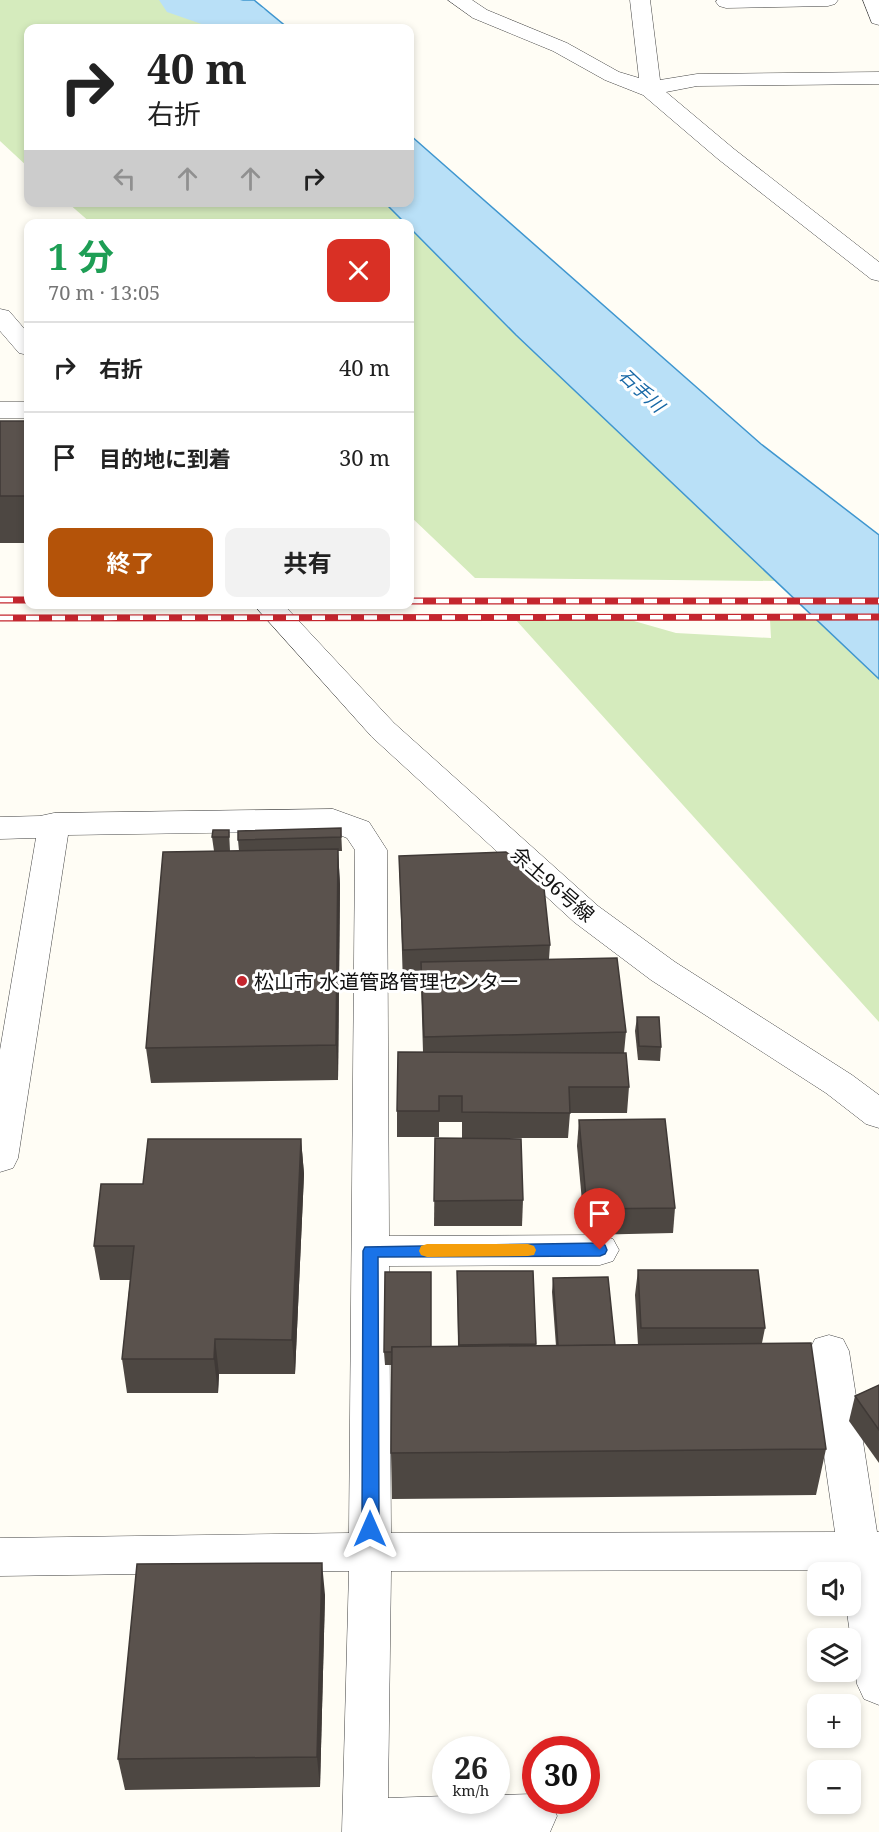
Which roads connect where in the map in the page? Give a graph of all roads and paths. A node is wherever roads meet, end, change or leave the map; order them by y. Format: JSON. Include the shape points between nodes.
{"nodes":[{"id":1,"x":459,"y":0,"type":"edge"},
{"id":2,"x":640,"y":0,"type":"edge"},
{"id":3,"x":828,"y":0,"type":"edge"},
{"id":4,"x":873,"y":0,"type":"edge"},
{"id":5,"x":726,"y":2,"type":"dead end"},
{"id":6,"x":879,"y":19,"type":"edge"},
{"id":7,"x":879,"y":78,"type":"edge"},
{"id":8,"x":651,"y":90,"type":"junction"},
{"id":9,"x":879,"y":274,"type":"edge"},
{"id":10,"x":0,"y":316,"type":"edge"},
{"id":11,"x":24,"y":343,"type":"edge"},
{"id":12,"x":0,"y":410,"type":"edge"},
{"id":13,"x":24,"y":410,"type":"edge"},
{"id":14,"x":272,"y":609,"type":"edge"},
{"id":15,"x":54,"y":824,"type":"junction"},
{"id":16,"x":0,"y":828,"type":"edge"},
{"id":17,"x":879,"y":1114,"type":"edge"},
{"id":18,"x":0,"y":1158,"type":"edge"},
{"id":19,"x":600,"y":1250,"type":"dead end"},
{"id":20,"x":370,"y":1251,"type":"junction"},
{"id":21,"x":829,"y":1350,"type":"dead end"},
{"id":22,"x":869,"y":1551,"type":"edge"},
{"id":23,"x":370,"y":1552,"type":"junction"},
{"id":24,"x":0,"y":1557,"type":"edge"},
{"id":25,"x":879,"y":1684,"type":"edge"},
{"id":26,"x":534,"y":1816,"type":"dead end"},
{"id":27,"x":366,"y":1827,"type":"edge"}],
"edges":[{"from":1,"to":8,"type":"street","via":[[480,14],[560,47],[612,76]]},
{"from":2,"to":8,"type":"street"},
{"from":3,"to":5,"type":"street"},
{"from":4,"to":6,"type":"street"},
{"from":7,"to":8,"type":"street","via":[[697,80]]},
{"from":8,"to":9,"type":"street"},
{"from":10,"to":11,"type":"street"},
{"from":12,"to":13,"type":"street"},
{"from":14,"to":17,"type":"street","name":"余土96号線","via":[[383,730],[586,914],[663,971]]},
{"from":15,"to":16,"type":"street"},
{"from":15,"to":18,"type":"street"},
{"from":15,"to":20,"type":"street","via":[[333,820],[358,830],[371,850]]},
{"from":19,"to":20,"type":"street"},
{"from":20,"to":23,"type":"street"},
{"from":21,"to":22,"type":"street"},
{"from":22,"to":23,"type":"street"},
{"from":22,"to":25,"type":"street"},
{"from":23,"to":24,"type":"street"},
{"from":23,"to":27,"type":"street"},
{"from":26,"to":27,"type":"street"}]}
